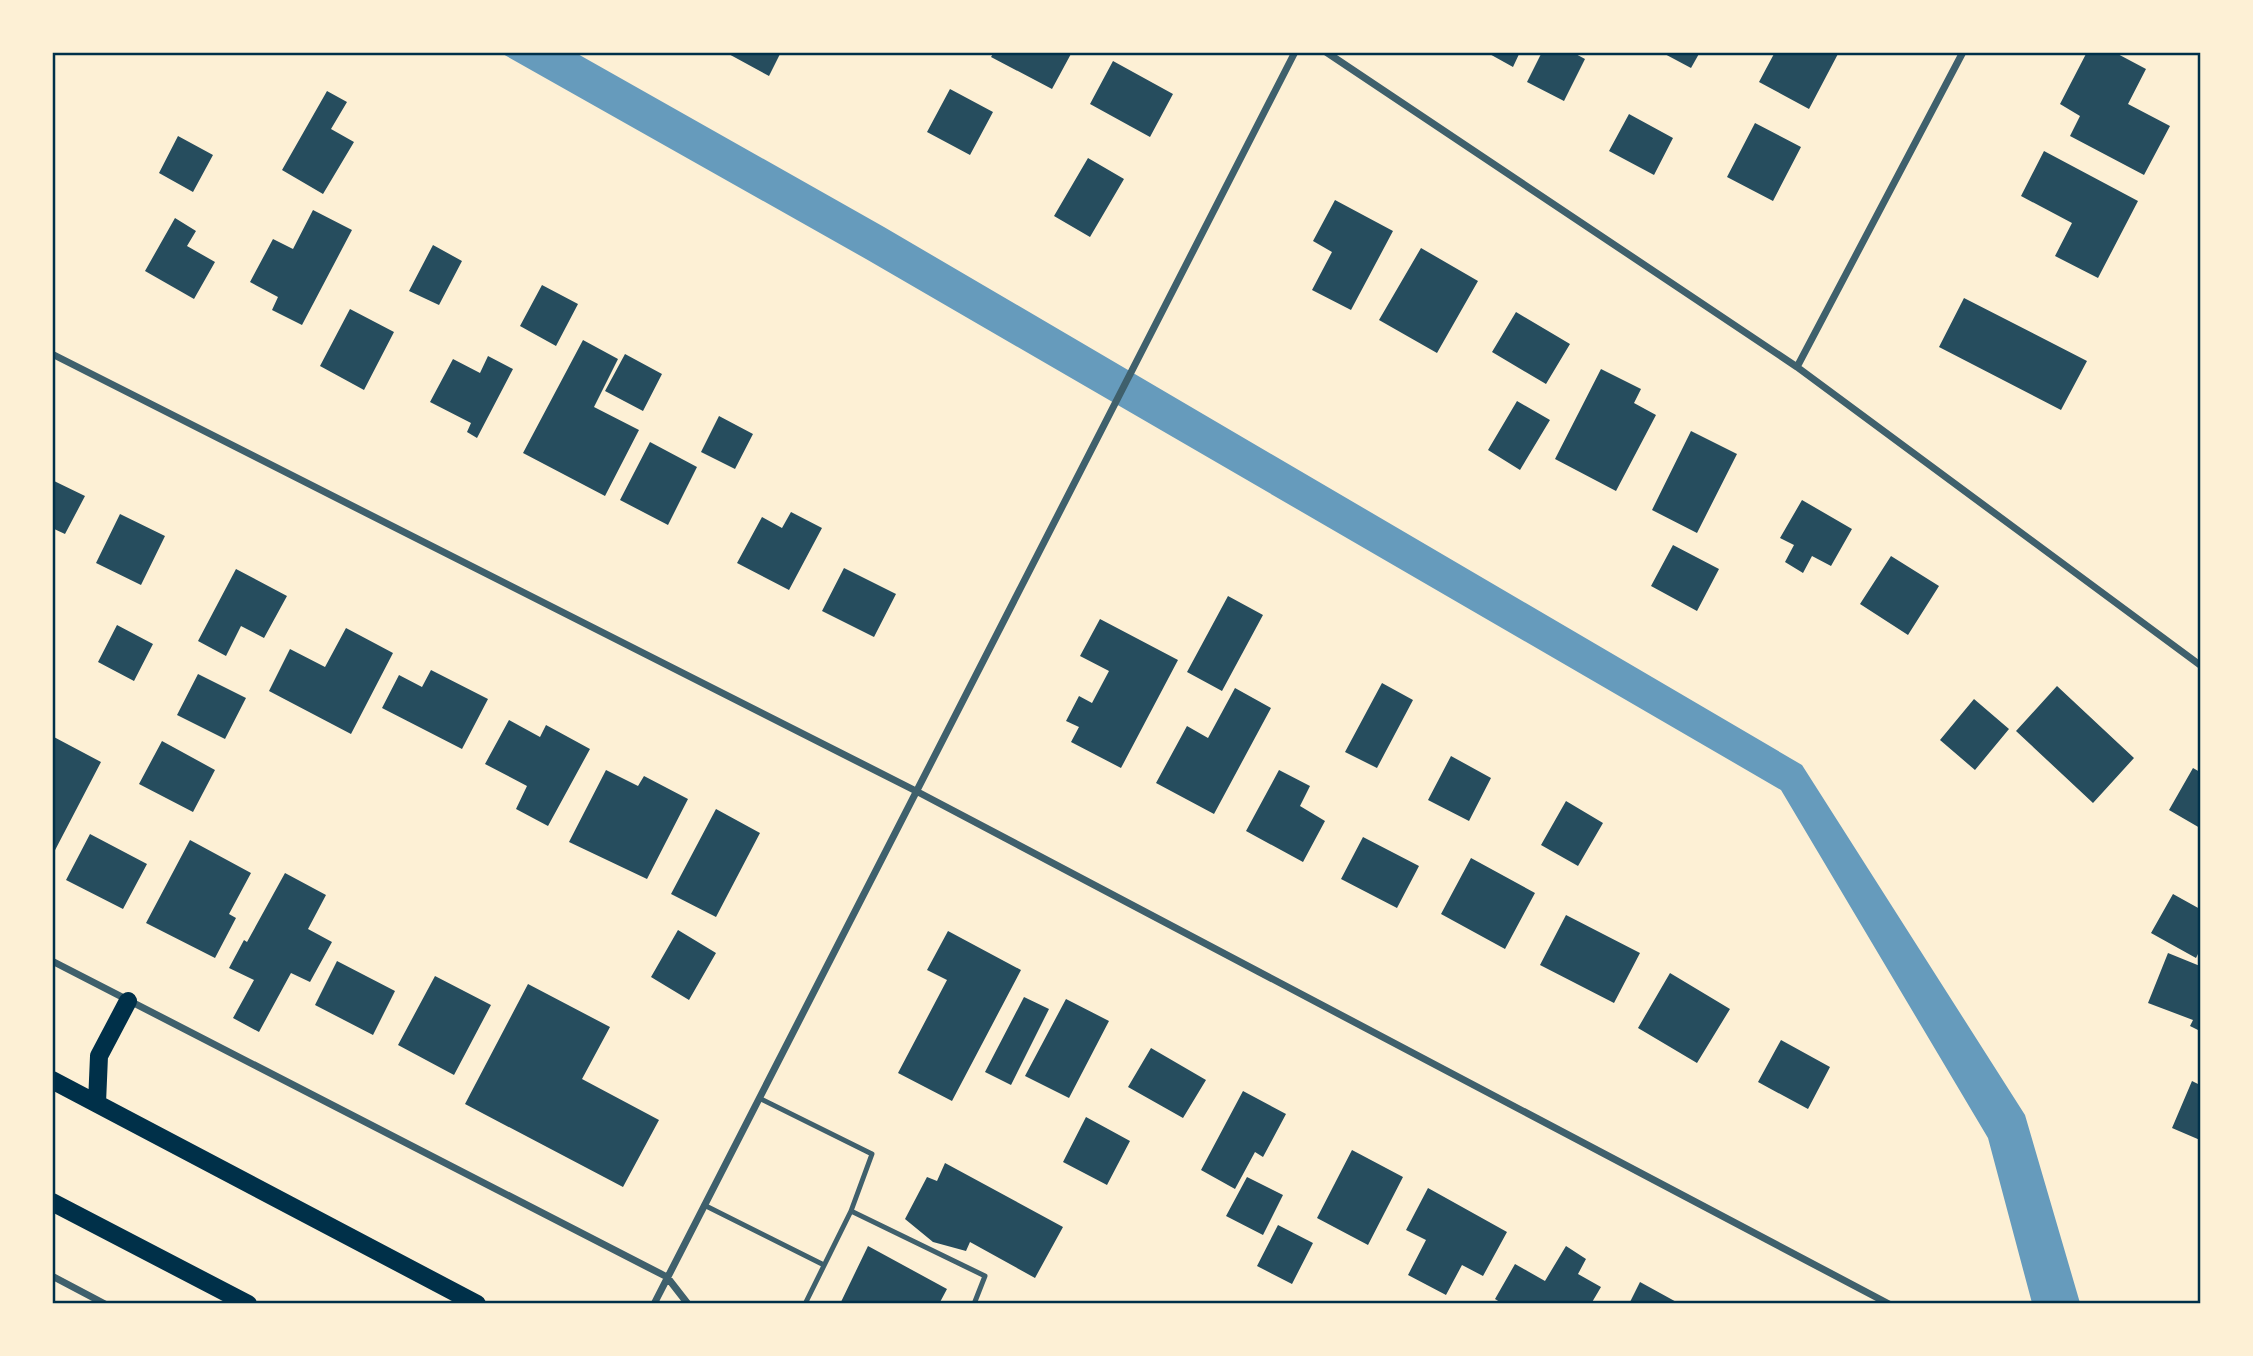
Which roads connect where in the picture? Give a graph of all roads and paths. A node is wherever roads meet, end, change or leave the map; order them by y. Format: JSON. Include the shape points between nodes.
{"nodes":[{"id":1,"x":1295,"y":52,"type":"edge"},
{"id":2,"x":1326,"y":52,"type":"edge"},
{"id":3,"x":1963,"y":52,"type":"edge"},
{"id":4,"x":52,"y":354,"type":"edge"},
{"id":5,"x":1797,"y":366,"type":"junction"},
{"id":6,"x":2200,"y":664,"type":"edge"},
{"id":7,"x":916,"y":791,"type":"junction"},
{"id":8,"x":52,"y":961,"type":"edge"},
{"id":9,"x":128,"y":1001,"type":"junction"},
{"id":10,"x":52,"y":1080,"type":"edge"},
{"id":11,"x":759,"y":1098,"type":"junction"},
{"id":12,"x":97,"y":1103,"type":"junction"},
{"id":13,"x":52,"y":1202,"type":"edge"},
{"id":14,"x":704,"y":1205,"type":"junction"},
{"id":15,"x":851,"y":1211,"type":"junction"},
{"id":16,"x":824,"y":1265,"type":"junction"},
{"id":17,"x":52,"y":1276,"type":"edge"},
{"id":18,"x":667,"y":1278,"type":"junction"},
{"id":19,"x":104,"y":1304,"type":"edge"},
{"id":20,"x":248,"y":1304,"type":"edge"},
{"id":21,"x":477,"y":1304,"type":"edge"},
{"id":22,"x":654,"y":1304,"type":"edge"},
{"id":23,"x":688,"y":1304,"type":"edge"},
{"id":24,"x":805,"y":1304,"type":"edge"},
{"id":25,"x":974,"y":1304,"type":"edge"},
{"id":26,"x":1889,"y":1304,"type":"edge"}],
"edges":[{"from":1,"to":7,"type":"street"},
{"from":2,"to":5,"type":"street"},
{"from":3,"to":5,"type":"street"},
{"from":4,"to":7,"type":"street"},
{"from":5,"to":6,"type":"street"},
{"from":7,"to":11,"type":"street"},
{"from":7,"to":26,"type":"street"},
{"from":8,"to":9,"type":"street"},
{"from":9,"to":12,"type":"main road","via":[[99,1056]]},
{"from":9,"to":18,"type":"street"},
{"from":10,"to":12,"type":"main road"},
{"from":11,"to":14,"type":"street"},
{"from":11,"to":15,"type":"lane","via":[[872,1154]]},
{"from":12,"to":21,"type":"main road"},
{"from":13,"to":20,"type":"main road"},
{"from":14,"to":16,"type":"lane"},
{"from":14,"to":18,"type":"street"},
{"from":15,"to":16,"type":"lane"},
{"from":15,"to":25,"type":"lane","via":[[985,1276]]},
{"from":16,"to":24,"type":"lane"},
{"from":17,"to":19,"type":"street"},
{"from":18,"to":22,"type":"street"},
{"from":18,"to":23,"type":"street"}]}
